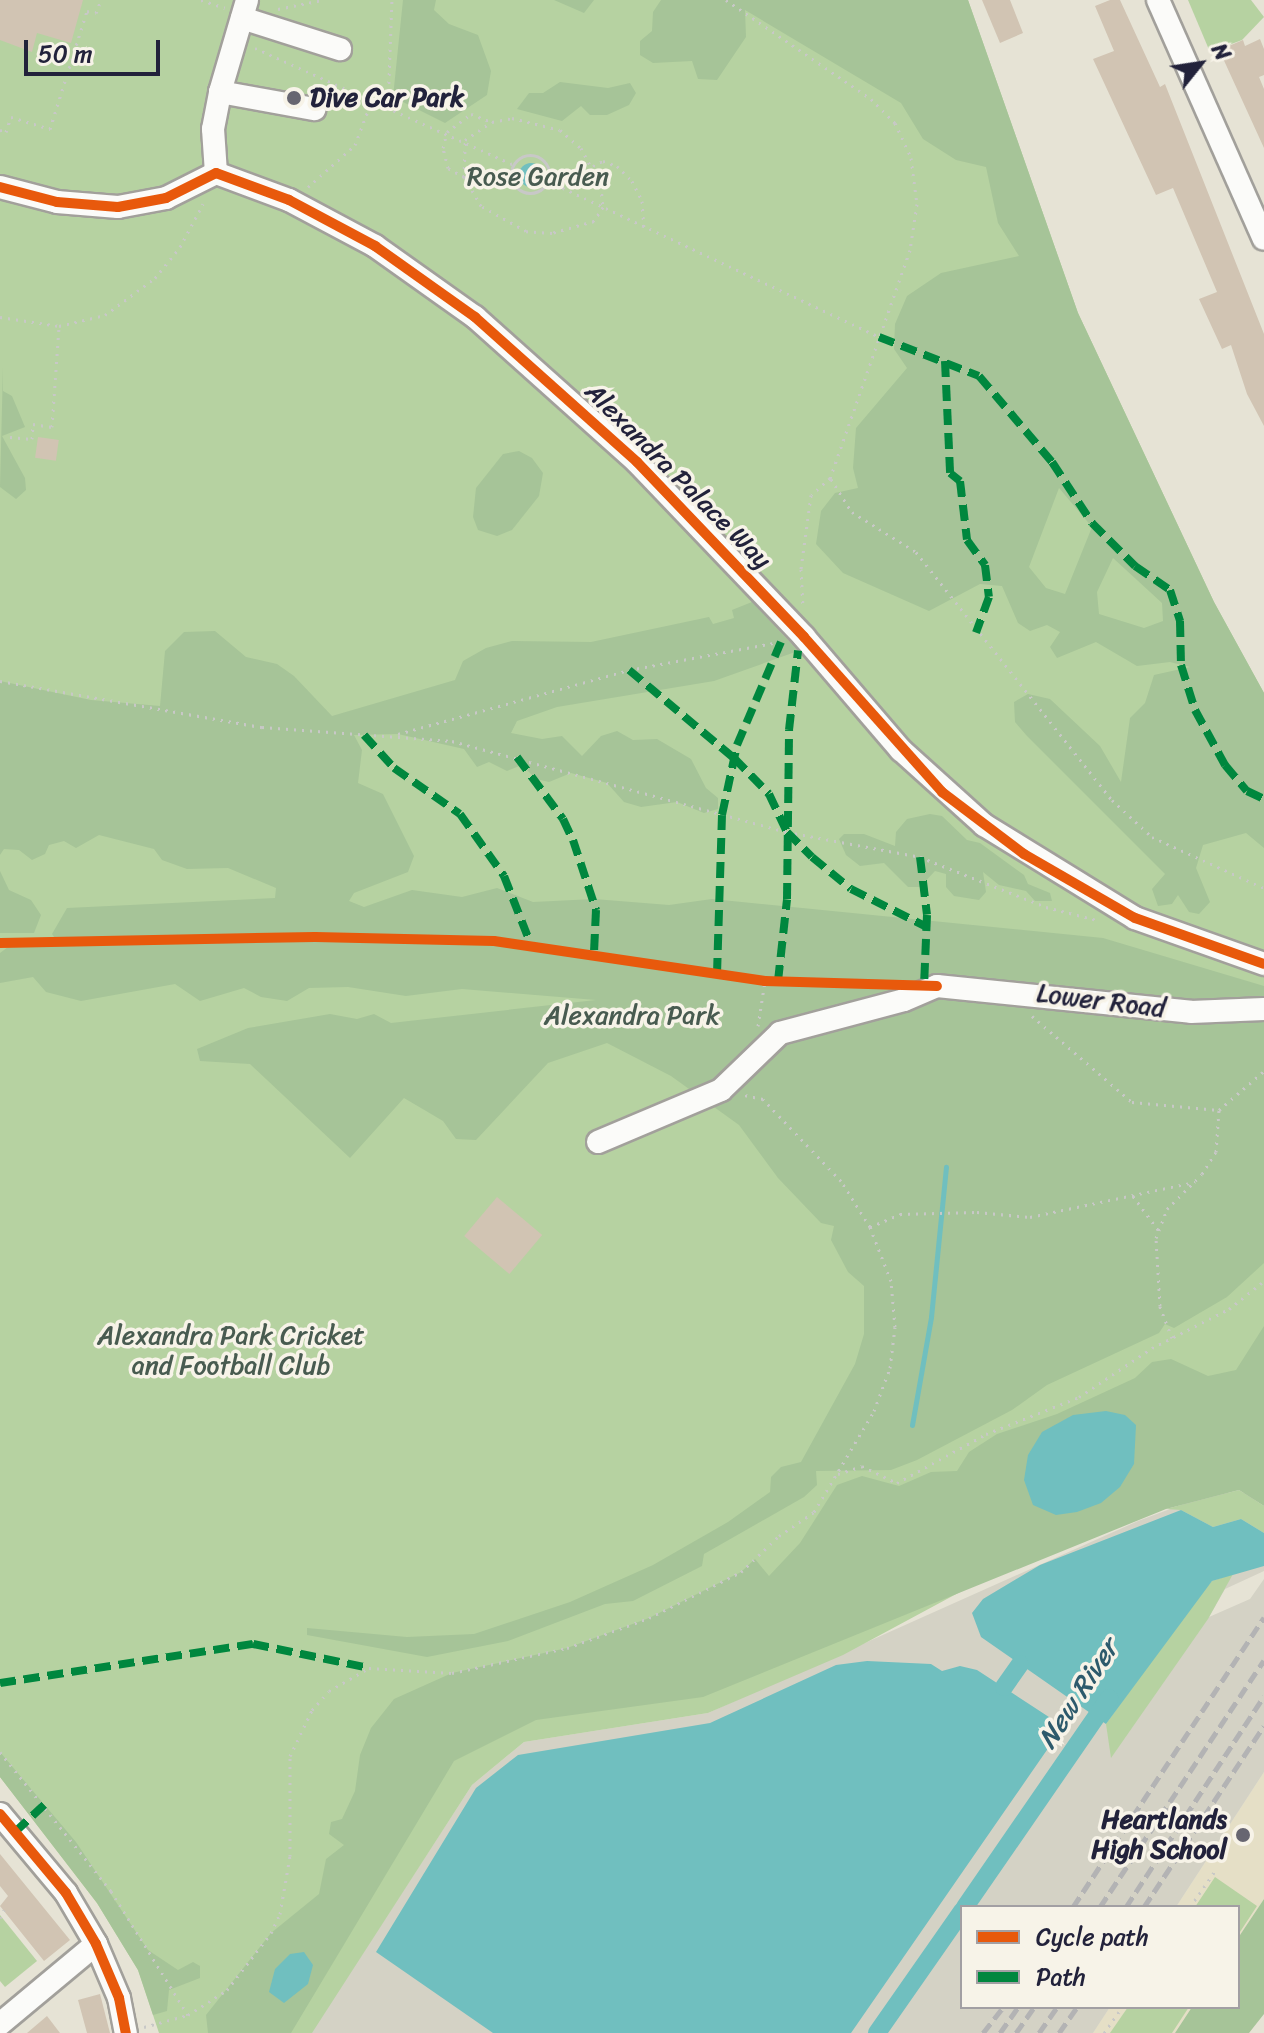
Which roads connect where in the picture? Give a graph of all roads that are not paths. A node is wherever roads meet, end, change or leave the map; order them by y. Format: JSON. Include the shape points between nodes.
{"nodes":[{"id":1,"x":1158,"y":0,"type":"edge"},
{"id":2,"x":245,"y":7,"type":"edge"},
{"id":3,"x":340,"y":49,"type":"dead end"},
{"id":4,"x":220,"y":92,"type":"junction"},
{"id":5,"x":314,"y":109,"type":"dead end"},
{"id":6,"x":216,"y":173,"type":"junction"},
{"id":7,"x":0,"y":187,"type":"edge"},
{"id":8,"x":1264,"y":239,"type":"edge"},
{"id":9,"x":1264,"y":964,"type":"edge"},
{"id":10,"x":1264,"y":1009,"type":"edge"},
{"id":11,"x":598,"y":1142,"type":"dead end"},
{"id":12,"x":3,"y":1824,"type":"edge"},
{"id":13,"x":96,"y":1944,"type":"junction"},
{"id":14,"x":0,"y":2024,"type":"edge"},
{"id":15,"x":126,"y":2033,"type":"edge"}],
"edges":[{"from":1,"to":8,"type":"street"},
{"from":2,"to":3,"type":"street"},
{"from":2,"to":4,"type":"street"},
{"from":4,"to":5,"type":"street"},
{"from":4,"to":6,"type":"street","via":[[213,129]]},
{"from":6,"to":7,"type":"street","via":[[166,198],[118,207],[57,202]]},
{"from":6,"to":9,"type":"street","name":"Alexandra Palace Way","via":[[289,200],[362,238],[475,317],[637,462],[942,792],[1024,854],[1135,918]]},
{"from":10,"to":11,"type":"street","name":"Lower Road","via":[[1191,1012],[937,986],[780,1033],[721,1090]]},
{"from":12,"to":13,"type":"street","via":[[66,1893]]},
{"from":13,"to":14,"type":"street"},
{"from":13,"to":15,"type":"street","via":[[119,1998]]}]}
